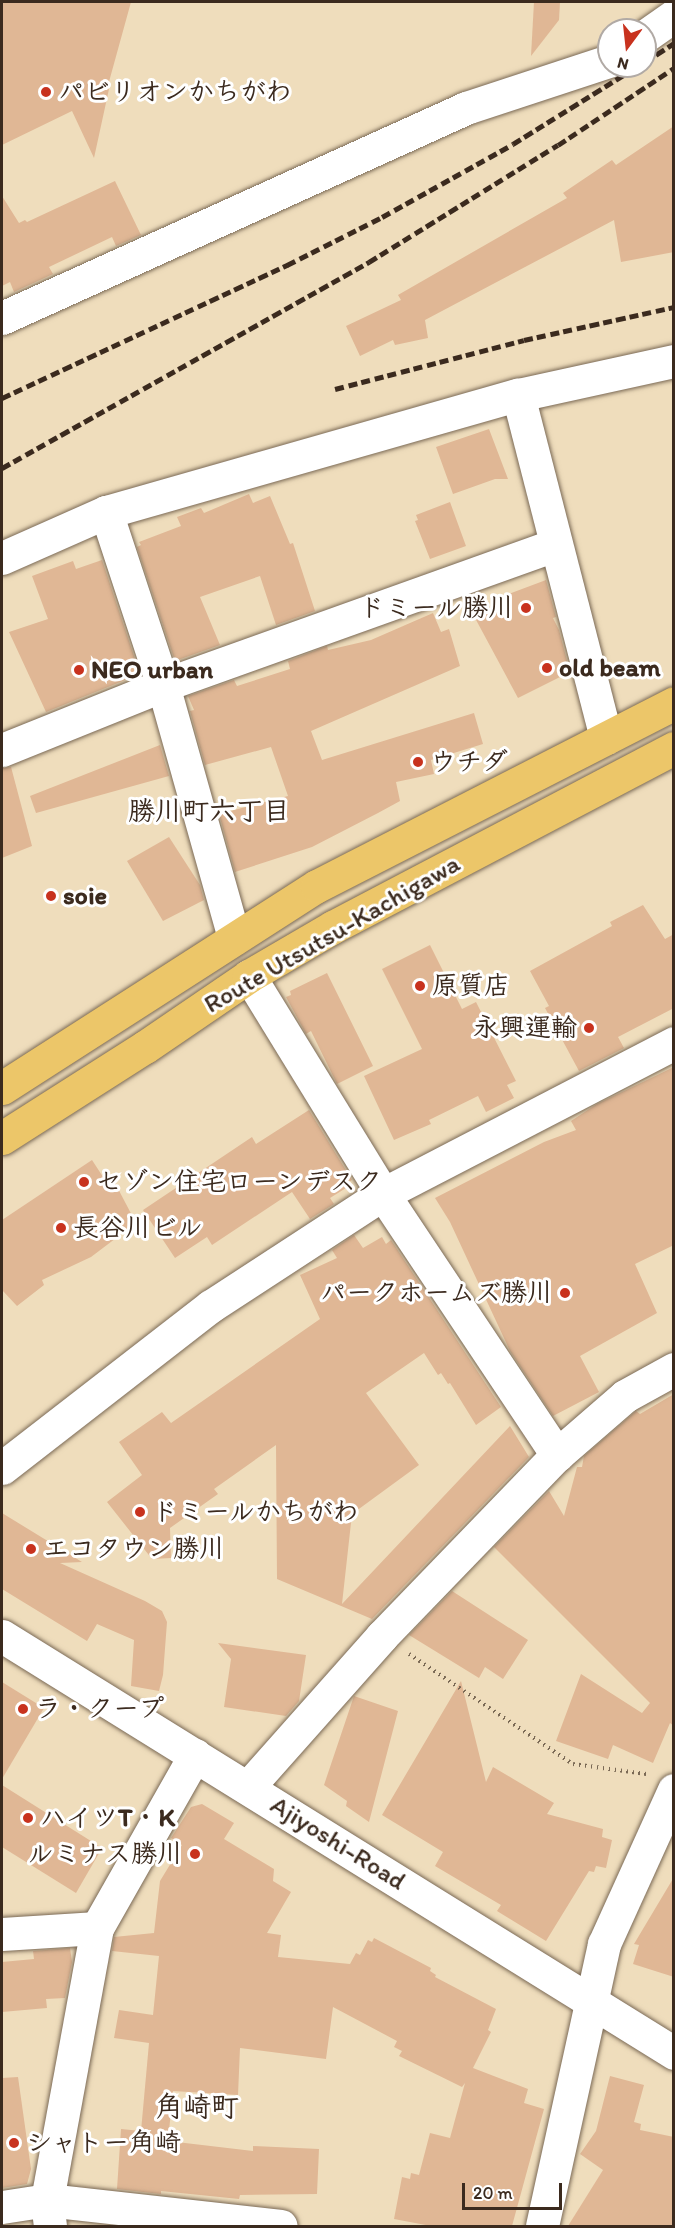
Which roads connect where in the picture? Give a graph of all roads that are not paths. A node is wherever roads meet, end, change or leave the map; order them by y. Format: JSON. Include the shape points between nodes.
{"nodes":[{"id":1,"x":674,"y":16,"type":"edge"},
{"id":2,"x":657,"y":28,"type":"edge"},
{"id":3,"x":597,"y":65,"type":"edge"},
{"id":4,"x":2,"y":318,"type":"edge"},
{"id":5,"x":674,"y":361,"type":"edge"},
{"id":6,"x":518,"y":395,"type":"junction"},
{"id":7,"x":106,"y":512,"type":"junction"},
{"id":8,"x":555,"y":545,"type":"junction"},
{"id":9,"x":2,"y":558,"type":"edge"},
{"id":10,"x":163,"y":685,"type":"junction"},
{"id":11,"x":674,"y":702,"type":"edge"},
{"id":12,"x":606,"y":738,"type":"junction"},
{"id":13,"x":674,"y":748,"type":"edge"},
{"id":14,"x":2,"y":750,"type":"edge"},
{"id":15,"x":234,"y":938,"type":"junction"},
{"id":16,"x":249,"y":976,"type":"junction"},
{"id":17,"x":674,"y":1043,"type":"edge"},
{"id":18,"x":2,"y":1088,"type":"edge"},
{"id":19,"x":2,"y":1138,"type":"edge"},
{"id":20,"x":383,"y":1194,"type":"junction"},
{"id":21,"x":674,"y":1369,"type":"edge"},
{"id":22,"x":557,"y":1455,"type":"junction"},
{"id":23,"x":2,"y":1467,"type":"edge"},
{"id":24,"x":2,"y":1636,"type":"edge"},
{"id":25,"x":195,"y":1755,"type":"junction"},
{"id":26,"x":662,"y":1782,"type":"edge"},
{"id":27,"x":248,"y":1787,"type":"junction"},
{"id":28,"x":97,"y":1928,"type":"junction"},
{"id":29,"x":2,"y":1934,"type":"edge"},
{"id":30,"x":592,"y":2002,"type":"junction"},
{"id":31,"x":674,"y":2053,"type":"edge"},
{"id":32,"x":2,"y":2207,"type":"edge"},
{"id":33,"x":48,"y":2213,"type":"edge"},
{"id":34,"x":281,"y":2226,"type":"edge"},
{"id":35,"x":542,"y":2226,"type":"edge"}],
"edges":[{"from":1,"to":2,"type":"street"},
{"from":3,"to":4,"type":"street","via":[[466,108]]},
{"from":5,"to":6,"type":"street"},
{"from":6,"to":7,"type":"street"},
{"from":6,"to":8,"type":"street"},
{"from":7,"to":9,"type":"street"},
{"from":7,"to":10,"type":"street"},
{"from":8,"to":10,"type":"street"},
{"from":8,"to":12,"type":"street"},
{"from":10,"to":14,"type":"street"},
{"from":10,"to":15,"type":"street"},
{"from":11,"to":12,"type":"main road","name":"Route Utsutsu-Kachigawa"},
{"from":12,"to":15,"type":"main road","name":"Route Utsutsu-Kachigawa","via":[[317,886]]},
{"from":13,"to":16,"type":"main road","name":"Route Utsutsu-Kachigawa","via":[[333,927]]},
{"from":15,"to":18,"type":"main road","name":"Route Utsutsu-Kachigawa"},
{"from":16,"to":19,"type":"main road","name":"Route Utsutsu-Kachigawa"},
{"from":16,"to":20,"type":"street"},
{"from":17,"to":20,"type":"street"},
{"from":20,"to":22,"type":"street"},
{"from":20,"to":23,"type":"street","via":[[211,1306]]},
{"from":21,"to":22,"type":"street","via":[[625,1396]]},
{"from":22,"to":27,"type":"street","via":[[382,1636]]},
{"from":24,"to":25,"type":"street","name":"Ajiyoshi-Road"},
{"from":25,"to":27,"type":"street","name":"Ajiyoshi-Road"},
{"from":25,"to":28,"type":"street"},
{"from":26,"to":30,"type":"street","via":[[604,1944]]},
{"from":27,"to":30,"type":"street","name":"Ajiyoshi-Road"},
{"from":28,"to":29,"type":"street"},
{"from":28,"to":33,"type":"street"},
{"from":30,"to":31,"type":"street","name":"Ajiyoshi-Road"},
{"from":30,"to":35,"type":"street"},
{"from":32,"to":33,"type":"street"},
{"from":33,"to":34,"type":"street"}]}
